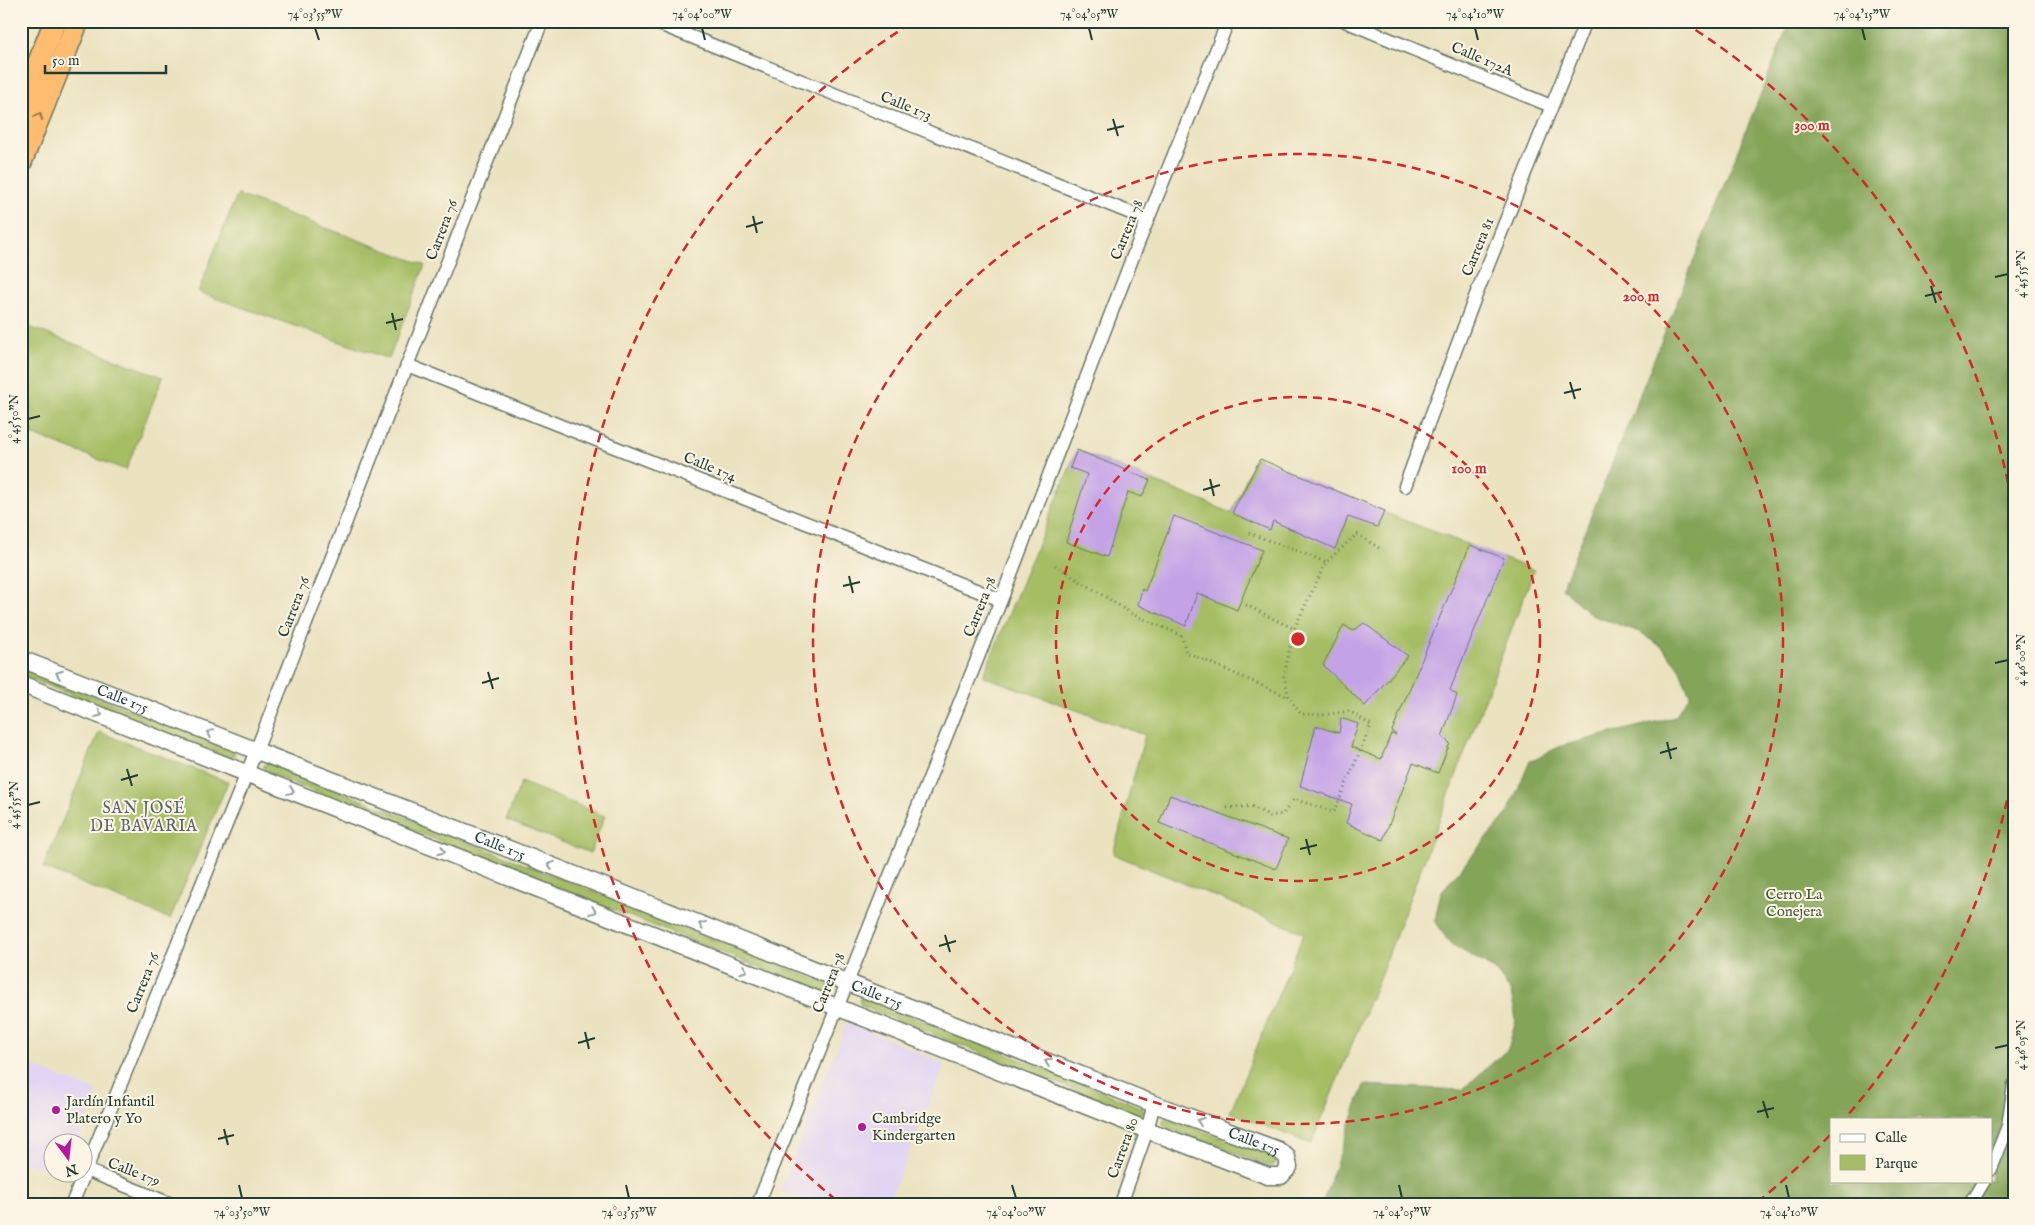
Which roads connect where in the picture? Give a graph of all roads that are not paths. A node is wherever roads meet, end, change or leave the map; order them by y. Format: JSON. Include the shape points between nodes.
{"nodes":[{"id":1,"x":55,"y":21,"type":"edge"},
{"id":2,"x":78,"y":21,"type":"edge"},
{"id":3,"x":542,"y":21,"type":"edge"},
{"id":4,"x":652,"y":21,"type":"edge"},
{"id":5,"x":1228,"y":21,"type":"edge"},
{"id":6,"x":1345,"y":21,"type":"edge"},
{"id":7,"x":1586,"y":21,"type":"edge"},
{"id":8,"x":1551,"y":106,"type":"junction"},
{"id":9,"x":21,"y":107,"type":"edge"},
{"id":10,"x":21,"y":162,"type":"edge"},
{"id":11,"x":1148,"y":220,"type":"junction"},
{"id":12,"x":406,"y":365,"type":"junction"},
{"id":13,"x":1405,"y":486,"type":"dead end"},
{"id":14,"x":1001,"y":600,"type":"junction"},
{"id":15,"x":21,"y":659,"type":"edge"},
{"id":16,"x":21,"y":684,"type":"edge"},
{"id":17,"x":256,"y":751,"type":"junction"},
{"id":18,"x":246,"y":772,"type":"junction"},
{"id":19,"x":847,"y":983,"type":"junction"},
{"id":20,"x":838,"y":1008,"type":"junction"},
{"id":21,"x":2014,"y":1085,"type":"edge"},
{"id":22,"x":1154,"y":1104,"type":"junction"},
{"id":23,"x":1147,"y":1130,"type":"junction"},
{"id":24,"x":92,"y":1155,"type":"edge"},
{"id":25,"x":1992,"y":1166,"type":"edge"},
{"id":26,"x":92,"y":1172,"type":"edge"},
{"id":27,"x":81,"y":1182,"type":"edge"},
{"id":28,"x":1983,"y":1182,"type":"edge"},
{"id":29,"x":72,"y":1204,"type":"edge"},
{"id":30,"x":171,"y":1204,"type":"edge"},
{"id":31,"x":758,"y":1204,"type":"edge"},
{"id":32,"x":1121,"y":1204,"type":"edge"},
{"id":33,"x":1970,"y":1204,"type":"edge"}],
"edges":[{"from":1,"to":9,"type":"highway"},
{"from":10,"to":2,"type":"highway","one_way":true},
{"from":3,"to":12,"type":"street","name":"Carrera 76"},
{"from":4,"to":11,"type":"street","name":"Calle 173"},
{"from":5,"to":11,"type":"street","name":"Carrera 78"},
{"from":6,"to":8,"type":"street","name":"Calle 172A"},
{"from":7,"to":8,"type":"street","name":"Carrera 81"},
{"from":8,"to":13,"type":"street","name":"Carrera 81"},
{"from":11,"to":14,"type":"street","name":"Carrera 78"},
{"from":12,"to":14,"type":"street","name":"Calle 174"},
{"from":12,"to":17,"type":"street","name":"Carrera 76"},
{"from":14,"to":19,"type":"street","name":"Carrera 78"},
{"from":17,"to":15,"type":"street","name":"Calle 175","one_way":true},
{"from":16,"to":18,"type":"street","name":"Calle 175","one_way":true},
{"from":17,"to":18,"type":"street","name":"Carrera 76"},
{"from":19,"to":17,"type":"street","name":"Calle 175","one_way":true},
{"from":18,"to":20,"type":"street","name":"Calle 175","one_way":true},
{"from":18,"to":24,"type":"street","name":"Carrera 76"},
{"from":19,"to":20,"type":"street","name":"Carrera 78"},
{"from":22,"to":19,"type":"street","name":"Calle 175","one_way":true},
{"from":20,"to":23,"type":"street","name":"Calle 175"},
{"from":20,"to":31,"type":"street","name":"Carrera 78"},
{"from":21,"to":25,"type":"street","via":[[2008,1126]]},
{"from":22,"to":23,"type":"street","name":"Carrera 80"},
{"from":23,"to":22,"type":"street","name":"Calle 175","one_way":true,"via":[[1268,1176],[1281,1176],[1289,1167],[1287,1157],[1278,1150]]},
{"from":23,"to":32,"type":"street","name":"Carrera 80"},
{"from":26,"to":30,"type":"street","name":"Calle 179"},
{"from":27,"to":29,"type":"street","name":"Carrera 76"},
{"from":28,"to":33,"type":"street"}]}
